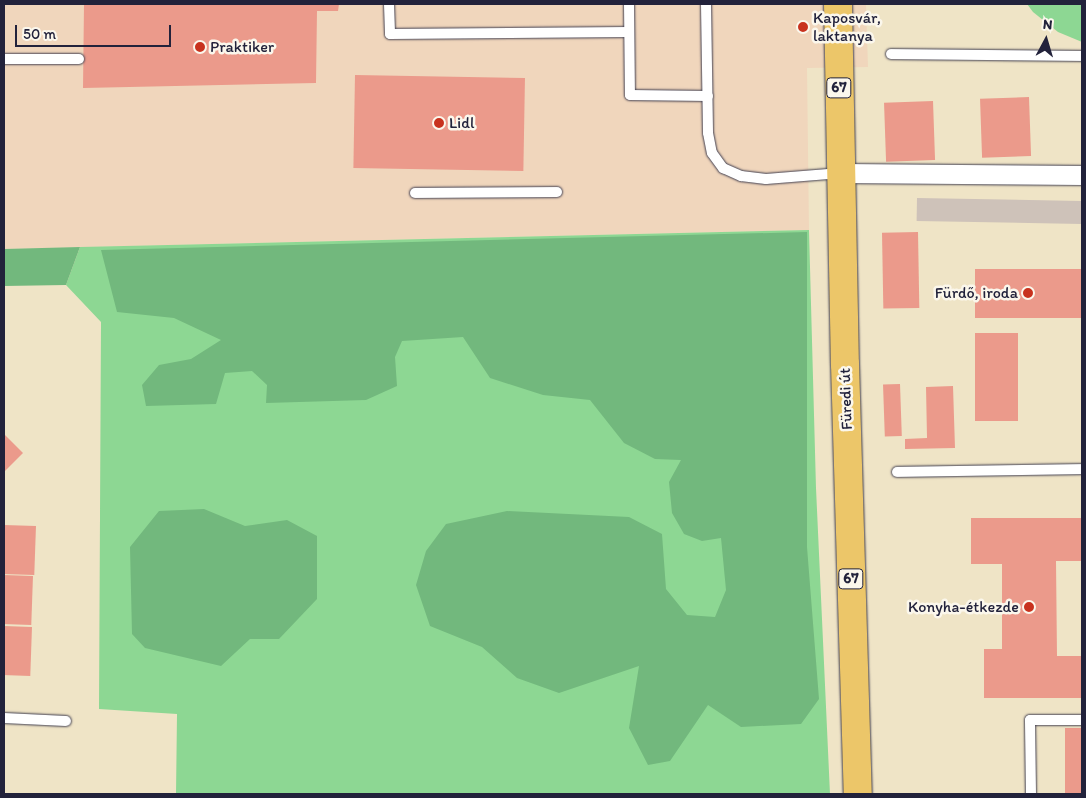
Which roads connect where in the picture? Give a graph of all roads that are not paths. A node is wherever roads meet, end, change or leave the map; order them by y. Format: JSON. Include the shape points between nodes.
{"nodes":[{"id":1,"x":389,"y":4,"type":"edge"},
{"id":2,"x":629,"y":4,"type":"edge"},
{"id":3,"x":706,"y":4,"type":"edge"},
{"id":4,"x":838,"y":4,"type":"edge"},
{"id":5,"x":630,"y":32,"type":"junction"},
{"id":6,"x":891,"y":54,"type":"dead end"},
{"id":7,"x":1082,"y":56,"type":"edge"},
{"id":8,"x":4,"y":59,"type":"edge"},
{"id":9,"x":79,"y":59,"type":"dead end"},
{"id":10,"x":708,"y":96,"type":"junction"},
{"id":11,"x":841,"y":173,"type":"junction"},
{"id":12,"x":1082,"y":175,"type":"edge"},
{"id":13,"x":557,"y":192,"type":"dead end"},
{"id":14,"x":415,"y":193,"type":"dead end"},
{"id":15,"x":1082,"y":469,"type":"edge"},
{"id":16,"x":897,"y":472,"type":"dead end"},
{"id":17,"x":4,"y":718,"type":"edge"},
{"id":18,"x":1082,"y":720,"type":"edge"},
{"id":19,"x":66,"y":721,"type":"dead end"},
{"id":20,"x":858,"y":794,"type":"edge"},
{"id":21,"x":1031,"y":794,"type":"edge"}],
"edges":[{"from":1,"to":5,"type":"lane","via":[[390,34]]},
{"from":2,"to":5,"type":"lane"},
{"from":3,"to":10,"type":"lane"},
{"from":4,"to":11,"type":"main road","name":"Füredi út","number":"67"},
{"from":5,"to":10,"type":"lane","via":[[630,95]]},
{"from":6,"to":7,"type":"lane"},
{"from":8,"to":9,"type":"lane"},
{"from":10,"to":11,"type":"lane","via":[[708,134],[712,153],[723,168],[741,176],[766,179]]},
{"from":11,"to":12,"type":"street"},
{"from":11,"to":20,"type":"main road","name":"Füredi út","number":"67"},
{"from":13,"to":14,"type":"lane"},
{"from":15,"to":16,"type":"lane"},
{"from":17,"to":19,"type":"lane"},
{"from":18,"to":21,"type":"lane","via":[[1030,720]]}]}
